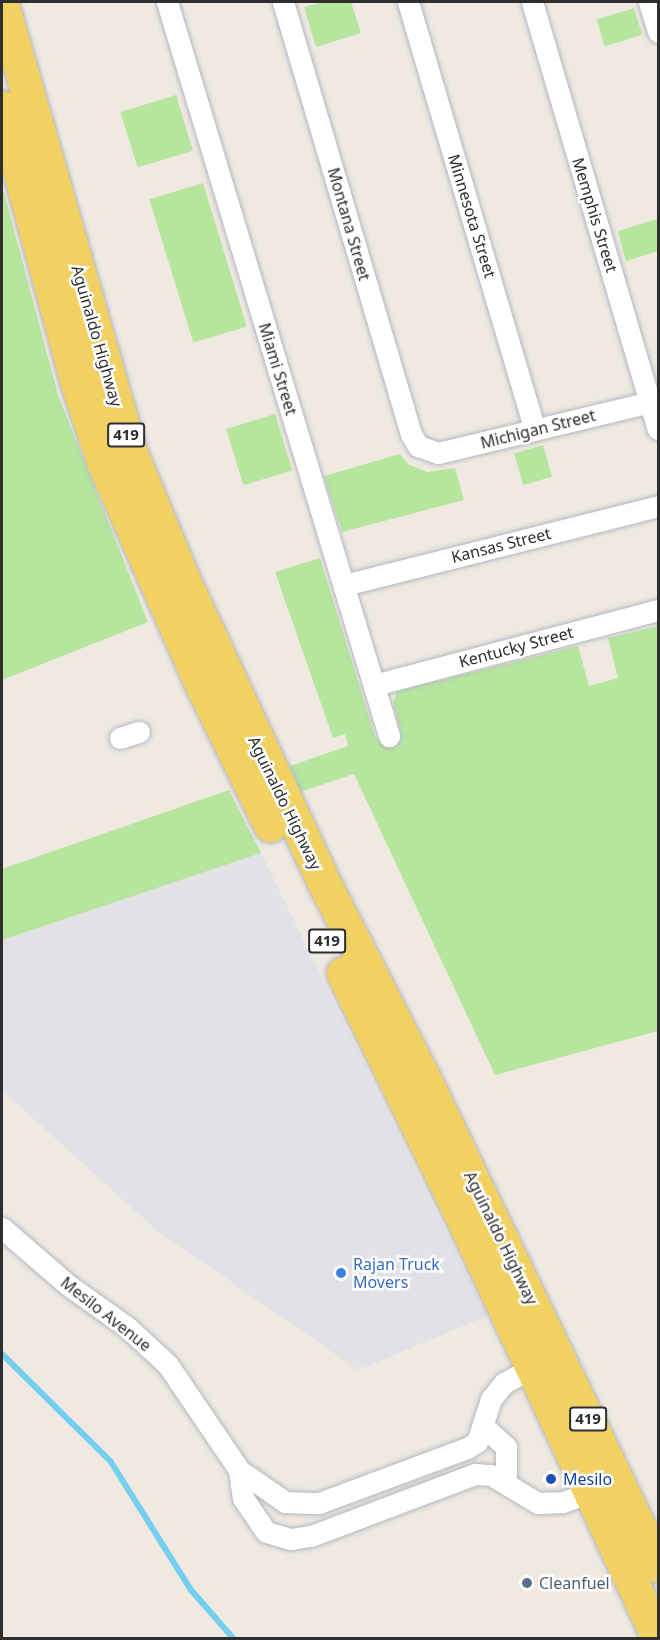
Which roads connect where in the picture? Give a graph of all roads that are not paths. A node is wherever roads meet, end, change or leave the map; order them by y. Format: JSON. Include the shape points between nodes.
{"nodes":[{"id":1,"x":167,"y":2,"type":"edge"},
{"id":2,"x":283,"y":2,"type":"edge"},
{"id":3,"x":408,"y":2,"type":"edge"},
{"id":4,"x":531,"y":2,"type":"edge"},
{"id":5,"x":649,"y":2,"type":"edge"},
{"id":6,"x":2,"y":4,"type":"edge"},
{"id":7,"x":658,"y":32,"type":"edge"},
{"id":8,"x":2,"y":106,"type":"edge"},
{"id":9,"x":654,"y":401,"type":"edge"},
{"id":10,"x":658,"y":429,"type":"edge"},
{"id":11,"x":535,"y":430,"type":"junction"},
{"id":12,"x":418,"y":446,"type":"joint"},
{"id":13,"x":658,"y":506,"type":"edge"},
{"id":14,"x":344,"y":585,"type":"junction"},
{"id":15,"x":658,"y":610,"type":"edge"},
{"id":16,"x":216,"y":682,"type":"junction"},
{"id":17,"x":374,"y":684,"type":"junction"},
{"id":18,"x":389,"y":736,"type":"dead end"},
{"id":19,"x":2,"y":1228,"type":"edge"},
{"id":20,"x":544,"y":1361,"type":"junction"},
{"id":21,"x":484,"y":1427,"type":"junction"},
{"id":22,"x":430,"y":1463,"type":"junction"},
{"id":23,"x":238,"y":1470,"type":"junction"},
{"id":24,"x":506,"y":1483,"type":"junction"},
{"id":25,"x":438,"y":1486,"type":"junction"},
{"id":26,"x":603,"y":1487,"type":"junction"},
{"id":27,"x":658,"y":1566,"type":"edge"},
{"id":28,"x":658,"y":1638,"type":"edge"}],
"edges":[{"from":1,"to":14,"type":"street","name":"Miami Street"},
{"from":2,"to":12,"type":"street","name":"Montana Street","via":[[411,434]]},
{"from":3,"to":11,"type":"street","name":"Minnesota Street"},
{"from":4,"to":9,"type":"street","name":"Memphis Street"},
{"from":5,"to":7,"type":"street"},
{"from":6,"to":16,"type":"main road","name":"Aguinaldo Highway","number":"419","via":[[132,456]]},
{"from":8,"to":16,"type":"main road","name":"Aguinaldo Highway","number":"419","via":[[78,386],[104,464]]},
{"from":9,"to":10,"type":"street","name":"Memphis Street"},
{"from":9,"to":11,"type":"street","name":"Michigan Street"},
{"from":11,"to":12,"type":"street","name":"Michigan Street","via":[[438,453]]},
{"from":13,"to":14,"type":"street","name":"Kansas Street"},
{"from":14,"to":17,"type":"street","name":"Miami Street"},
{"from":15,"to":17,"type":"street","name":"Kentucky Street"},
{"from":16,"to":20,"type":"main road","name":"Aguinaldo Highway","number":"419"},
{"from":17,"to":18,"type":"street","name":"Miami Street"},
{"from":19,"to":23,"type":"street","name":"Mesilo Avenue","via":[[68,1286],[128,1327],[168,1365]]},
{"from":20,"to":21,"type":"street","name":"Mesilo Avenue","via":[[504,1383],[490,1399]]},
{"from":20,"to":26,"type":"main road","name":"Aguinaldo Highway","number":"419"},
{"from":21,"to":22,"type":"street","name":"Mesilo Avenue","via":[[477,1442]]},
{"from":21,"to":24,"type":"street","via":[[506,1447]]},
{"from":22,"to":23,"type":"street","name":"Mesilo Avenue","via":[[319,1503],[298,1505],[285,1502]]},
{"from":22,"to":25,"type":"street"},
{"from":23,"to":25,"type":"street","name":"Mesilo Avenue","via":[[250,1513],[266,1532],[291,1539],[311,1536]]},
{"from":24,"to":25,"type":"street","name":"Mesilo Avenue","via":[[490,1475],[475,1474]]},
{"from":24,"to":26,"type":"street","name":"Mesilo Avenue","via":[[538,1503],[562,1503]]},
{"from":26,"to":27,"type":"main road","name":"Aguinaldo Highway","number":"419"},
{"from":26,"to":28,"type":"main road","name":"Aguinaldo Highway","number":"419"}]}
